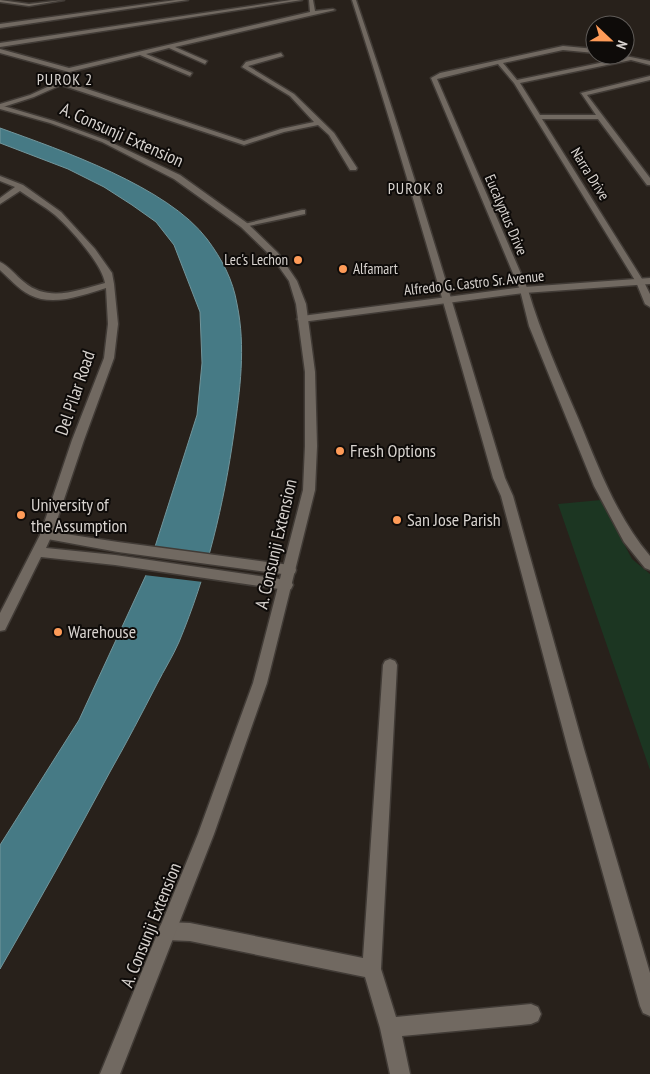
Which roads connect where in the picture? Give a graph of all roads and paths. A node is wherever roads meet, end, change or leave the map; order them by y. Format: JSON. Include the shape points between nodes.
{"nodes":[{"id":1,"x":36,"y":0,"type":"edge"},
{"id":2,"x":62,"y":0,"type":"edge"},
{"id":3,"x":186,"y":0,"type":"edge"},
{"id":4,"x":300,"y":0,"type":"edge"},
{"id":5,"x":311,"y":0,"type":"edge"},
{"id":6,"x":354,"y":0,"type":"edge"},
{"id":7,"x":0,"y":2,"type":"edge"},
{"id":8,"x":26,"y":5,"type":"junction"},
{"id":9,"x":36,"y":10,"type":"dead end"},
{"id":10,"x":333,"y":10,"type":"dead end"},
{"id":11,"x":313,"y":13,"type":"junction"},
{"id":12,"x":0,"y":26,"type":"edge"},
{"id":13,"x":0,"y":45,"type":"edge"},
{"id":14,"x":168,"y":46,"type":"junction"},
{"id":15,"x":585,"y":50,"type":"edge"},
{"id":16,"x":0,"y":51,"type":"edge"},
{"id":17,"x":139,"y":53,"type":"junction"},
{"id":18,"x":281,"y":55,"type":"dead end"},
{"id":19,"x":635,"y":59,"type":"edge"},
{"id":20,"x":205,"y":62,"type":"dead end"},
{"id":21,"x":500,"y":63,"type":"junction"},
{"id":22,"x":650,"y":63,"type":"edge"},
{"id":23,"x":598,"y":65,"type":"edge"},
{"id":24,"x":69,"y":70,"type":"junction"},
{"id":25,"x":190,"y":74,"type":"dead end"},
{"id":26,"x":650,"y":78,"type":"edge"},
{"id":27,"x":516,"y":82,"type":"junction"},
{"id":28,"x":62,"y":83,"type":"junction"},
{"id":29,"x":0,"y":106,"type":"edge"},
{"id":30,"x":538,"y":117,"type":"junction"},
{"id":31,"x":599,"y":117,"type":"junction"},
{"id":32,"x":319,"y":124,"type":"junction"},
{"id":33,"x":353,"y":168,"type":"dead end"},
{"id":34,"x":0,"y":178,"type":"edge"},
{"id":35,"x":650,"y":183,"type":"edge"},
{"id":36,"x":20,"y":187,"type":"junction"},
{"id":37,"x":0,"y":202,"type":"edge"},
{"id":38,"x":302,"y":212,"type":"dead end"},
{"id":39,"x":244,"y":225,"type":"junction"},
{"id":40,"x":0,"y":265,"type":"edge"},
{"id":41,"x":650,"y":281,"type":"edge"},
{"id":42,"x":640,"y":282,"type":"junction"},
{"id":43,"x":110,"y":284,"type":"junction"},
{"id":44,"x":524,"y":290,"type":"junction"},
{"id":45,"x":447,"y":299,"type":"junction"},
{"id":46,"x":650,"y":304,"type":"edge"},
{"id":47,"x":302,"y":319,"type":"junction"},
{"id":48,"x":46,"y":535,"type":"junction"},
{"id":49,"x":38,"y":552,"type":"junction"},
{"id":50,"x":650,"y":565,"type":"edge"},
{"id":51,"x":290,"y":570,"type":"junction"},
{"id":52,"x":286,"y":585,"type":"junction"},
{"id":53,"x":0,"y":626,"type":"edge"},
{"id":54,"x":390,"y":665,"type":"dead end"},
{"id":55,"x":167,"y":931,"type":"junction"},
{"id":56,"x":372,"y":969,"type":"junction"},
{"id":57,"x":650,"y":1006,"type":"edge"},
{"id":58,"x":531,"y":1014,"type":"dead end"},
{"id":59,"x":390,"y":1027,"type":"junction"},
{"id":60,"x":110,"y":1074,"type":"edge"},
{"id":61,"x":400,"y":1074,"type":"edge"}],
"edges":[{"from":1,"to":8,"type":"street"},
{"from":2,"to":8,"type":"street"},
{"from":3,"to":12,"type":"street","via":[[45,17]]},
{"from":4,"to":13,"type":"street"},
{"from":5,"to":11,"type":"street"},
{"from":6,"to":45,"type":"street"},
{"from":7,"to":8,"type":"street"},
{"from":8,"to":9,"type":"street"},
{"from":10,"to":11,"type":"street"},
{"from":11,"to":14,"type":"street"},
{"from":14,"to":17,"type":"street"},
{"from":14,"to":20,"type":"street"},
{"from":15,"to":21,"type":"street","name":"Eucalyptus Drive","via":[[563,48]]},
{"from":16,"to":24,"type":"street"},
{"from":17,"to":24,"type":"street"},
{"from":17,"to":25,"type":"street"},
{"from":18,"to":32,"type":"street","via":[[248,63],[245,67],[292,95]]},
{"from":19,"to":22,"type":"street"},
{"from":21,"to":27,"type":"street","name":"Narra Drive"},
{"from":21,"to":44,"type":"street","name":"Eucalyptus Drive","via":[[434,78]]},
{"from":23,"to":27,"type":"street"},
{"from":24,"to":28,"type":"street","via":[[73,75]]},
{"from":26,"to":31,"type":"street","via":[[583,94]]},
{"from":27,"to":30,"type":"street","name":"Narra Drive"},
{"from":28,"to":29,"type":"street"},
{"from":28,"to":32,"type":"street","via":[[244,143],[283,130]]},
{"from":29,"to":39,"type":"street","name":"A. Consunji Extension","via":[[104,141],[177,177]]},
{"from":30,"to":31,"type":"street"},
{"from":30,"to":42,"type":"street","name":"Narra Drive"},
{"from":31,"to":35,"type":"street"},
{"from":32,"to":33,"type":"street","via":[[332,134]]},
{"from":34,"to":36,"type":"street","name":"Del Pilar Road"},
{"from":36,"to":37,"type":"street"},
{"from":36,"to":43,"type":"street","name":"Del Pilar Road","via":[[58,214],[92,251],[108,273]]},
{"from":38,"to":39,"type":"street"},
{"from":39,"to":47,"type":"street","name":"A. Consunji Extension","via":[[274,255],[293,281]]},
{"from":40,"to":43,"type":"street","via":[[32,293],[40,296],[58,297]]},
{"from":41,"to":42,"type":"street","name":"Alfredo G. Castro Sr. Avenue"},
{"from":42,"to":44,"type":"street","name":"Alfredo G. Castro Sr. Avenue"},
{"from":42,"to":46,"type":"street","name":"Narra Drive"},
{"from":43,"to":48,"type":"street","name":"Del Pilar Road","via":[[113,324],[109,358]]},
{"from":44,"to":45,"type":"street","name":"Alfredo G. Castro Sr. Avenue"},
{"from":44,"to":50,"type":"street","name":"Eucalyptus Drive","via":[[534,326],[600,486],[628,539]]},
{"from":45,"to":47,"type":"street","name":"Alfredo G. Castro Sr. Avenue"},
{"from":45,"to":57,"type":"street","via":[[498,478],[507,496]]},
{"from":47,"to":51,"type":"street","name":"A. Consunji Extension","via":[[310,372],[309,490]]},
{"from":48,"to":49,"type":"street","name":"Del Pilar Road"},
{"from":48,"to":51,"type":"street"},
{"from":49,"to":52,"type":"street"},
{"from":49,"to":53,"type":"street","name":"Del Pilar Road"},
{"from":51,"to":52,"type":"street","name":"A. Consunji Extension"},
{"from":52,"to":55,"type":"street","name":"A. Consunji Extension","via":[[260,683]]},
{"from":54,"to":56,"type":"street"},
{"from":55,"to":56,"type":"street","via":[[190,932]]},
{"from":55,"to":60,"type":"street","name":"A. Consunji Extension"},
{"from":56,"to":59,"type":"street"},
{"from":58,"to":59,"type":"street"},
{"from":59,"to":61,"type":"street"}]}
